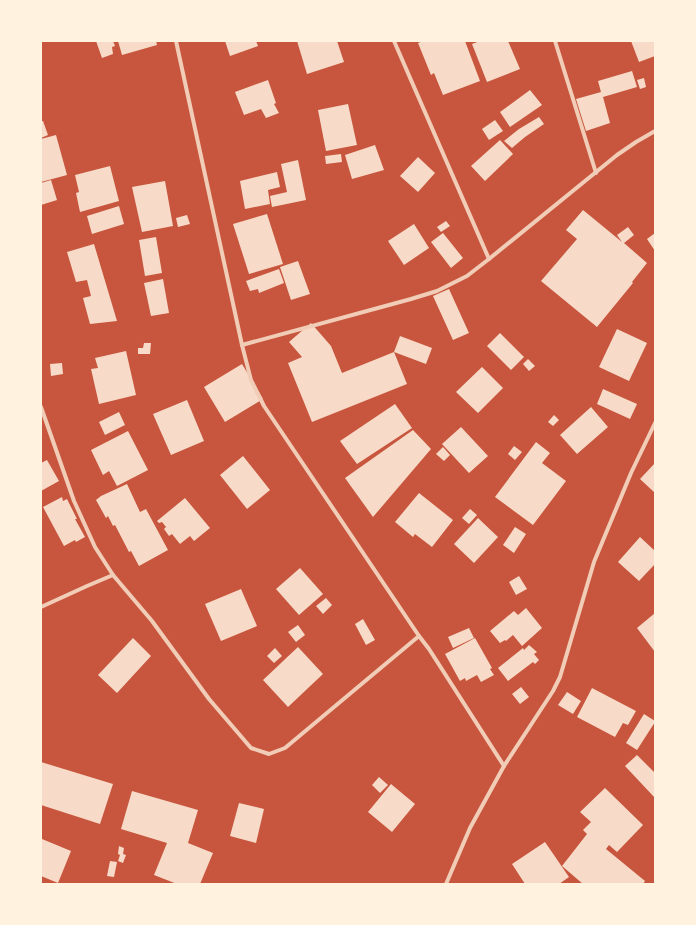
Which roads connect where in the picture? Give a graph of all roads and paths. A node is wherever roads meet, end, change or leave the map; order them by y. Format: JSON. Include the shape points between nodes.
{"nodes":[{"id":1,"x":176,"y":41,"type":"edge"},
{"id":2,"x":394,"y":41,"type":"edge"},
{"id":3,"x":555,"y":41,"type":"edge"},
{"id":4,"x":655,"y":131,"type":"edge"},
{"id":5,"x":596,"y":173,"type":"junction"},
{"id":6,"x":489,"y":259,"type":"junction"},
{"id":7,"x":242,"y":345,"type":"junction"},
{"id":8,"x":41,"y":407,"type":"edge"},
{"id":9,"x":655,"y":424,"type":"edge"},
{"id":10,"x":113,"y":575,"type":"junction"},
{"id":11,"x":41,"y":608,"type":"edge"},
{"id":12,"x":419,"y":636,"type":"junction"},
{"id":13,"x":504,"y":766,"type":"junction"},
{"id":14,"x":446,"y":884,"type":"edge"}],
"edges":[{"from":1,"to":7,"type":"street"},
{"from":2,"to":6,"type":"street"},
{"from":3,"to":5,"type":"street"},
{"from":4,"to":5,"type":"street","via":[[623,150]]},
{"from":5,"to":6,"type":"street"},
{"from":6,"to":7,"type":"street","via":[[467,276],[437,291]]},
{"from":7,"to":12,"type":"street","via":[[252,380],[264,406]]},
{"from":8,"to":10,"type":"street","via":[[74,502],[95,547]]},
{"from":9,"to":13,"type":"street","via":[[631,472],[594,562],[560,677]]},
{"from":10,"to":11,"type":"street"},
{"from":10,"to":12,"type":"street","via":[[152,621],[209,699],[251,748],[269,754],[285,748]]},
{"from":12,"to":13,"type":"street"},
{"from":13,"to":14,"type":"street","via":[[470,828]]}]}
